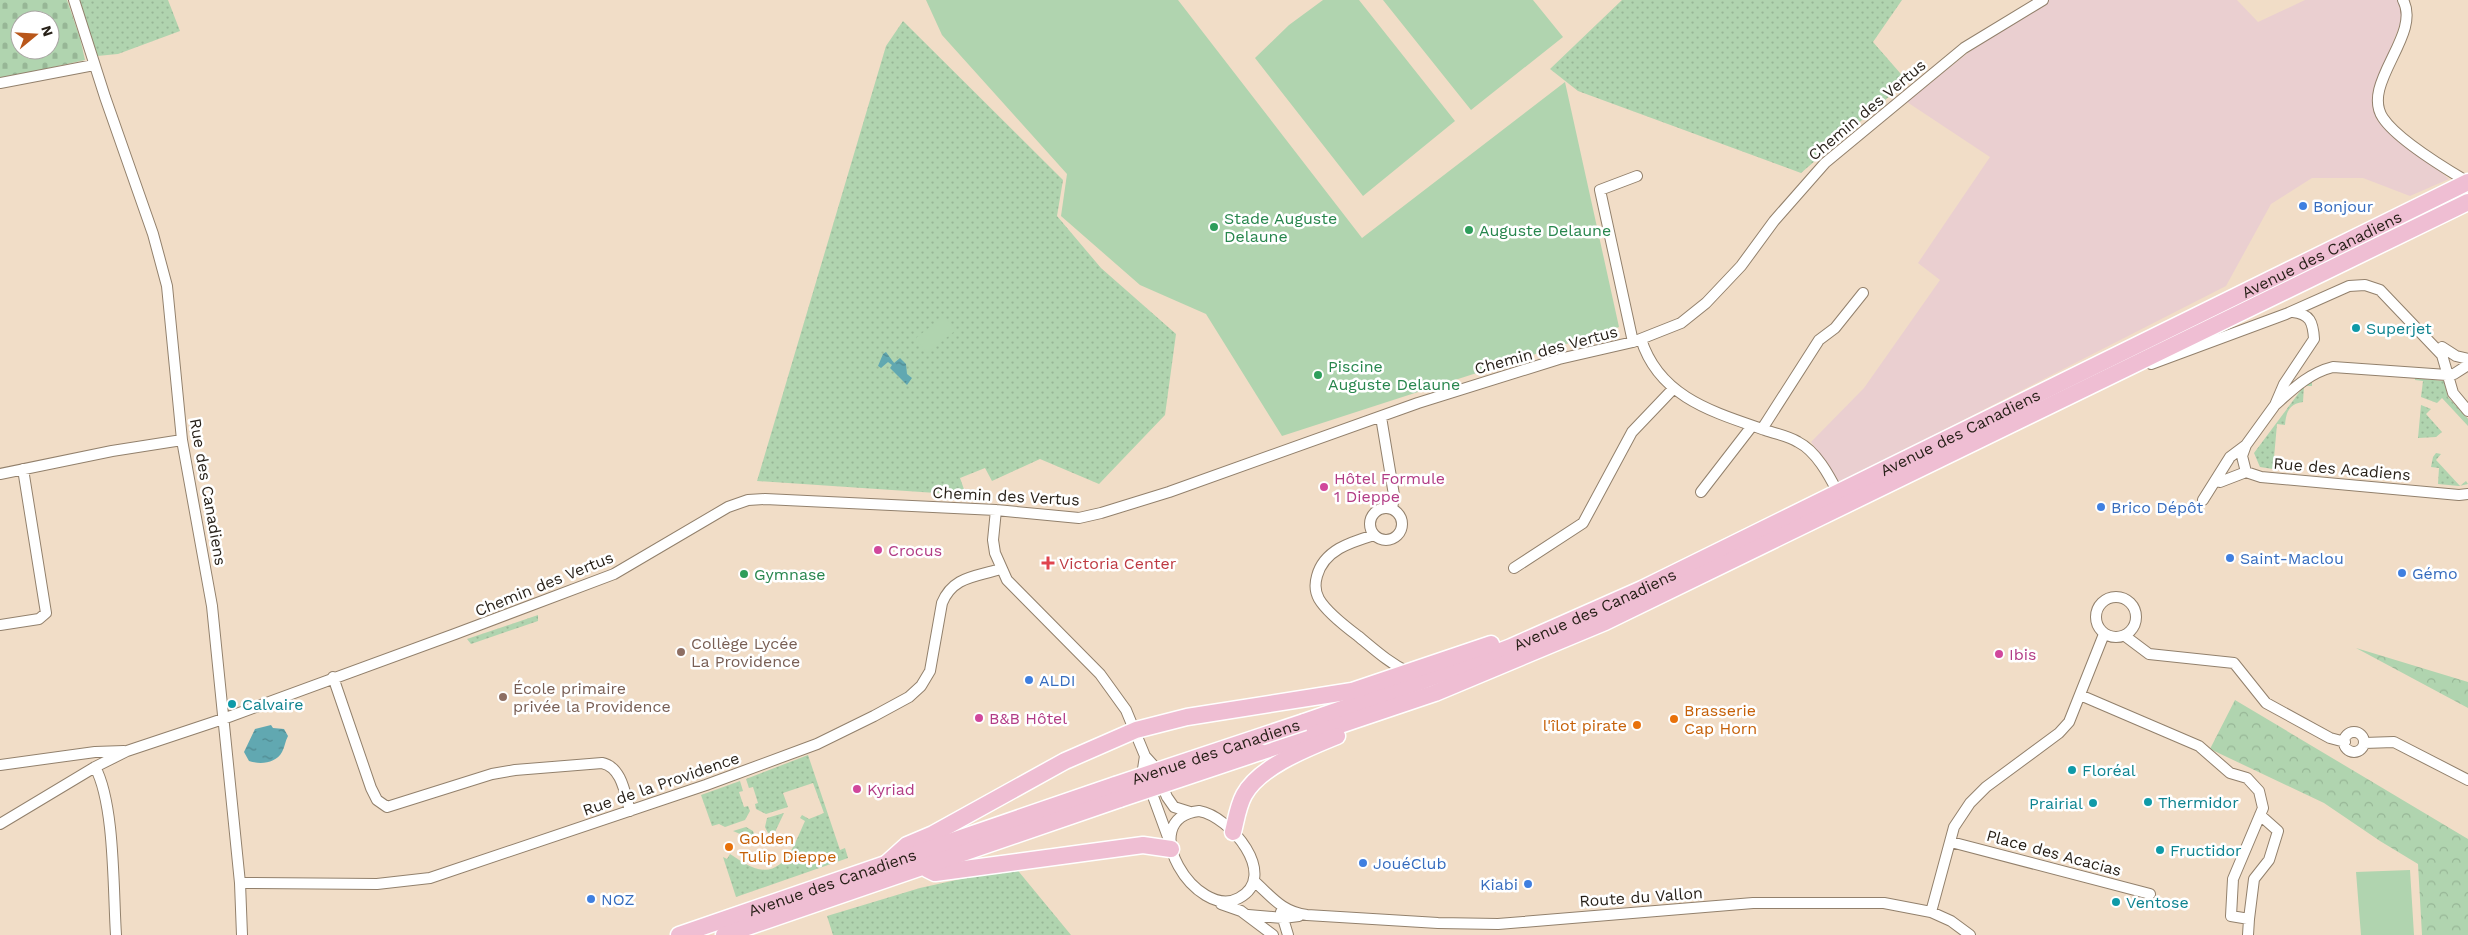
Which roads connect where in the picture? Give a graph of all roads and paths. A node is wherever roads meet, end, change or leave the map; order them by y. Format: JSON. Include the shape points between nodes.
{"nodes":[{"id":1,"x":74,"y":0,"type":"edge"},
{"id":2,"x":2043,"y":0,"type":"edge"},
{"id":3,"x":2403,"y":0,"type":"edge"},
{"id":4,"x":94,"y":65,"type":"junction"},
{"id":5,"x":0,"y":83,"type":"edge"},
{"id":6,"x":1637,"y":176,"type":"dead end"},
{"id":7,"x":2468,"y":182,"type":"edge"},
{"id":8,"x":2468,"y":202,"type":"edge"},
{"id":9,"x":1864,"y":293,"type":"dead end"},
{"id":10,"x":2293,"y":312,"type":"junction"},
{"id":11,"x":1637,"y":341,"type":"junction"},
{"id":12,"x":2442,"y":347,"type":"dead end"},
{"id":13,"x":2468,"y":359,"type":"edge"},
{"id":14,"x":2468,"y":365,"type":"edge"},
{"id":15,"x":2447,"y":375,"type":"junction"},
{"id":16,"x":2091,"y":386,"type":"junction"},
{"id":17,"x":1673,"y":389,"type":"junction"},
{"id":18,"x":2275,"y":405,"type":"junction"},
{"id":19,"x":2468,"y":411,"type":"edge"},
{"id":20,"x":1381,"y":417,"type":"junction"},
{"id":21,"x":1757,"y":427,"type":"junction"},
{"id":22,"x":182,"y":440,"type":"junction"},
{"id":23,"x":2246,"y":445,"type":"junction"},
{"id":24,"x":23,"y":469,"type":"junction"},
{"id":25,"x":2246,"y":472,"type":"junction"},
{"id":26,"x":0,"y":474,"type":"edge"},
{"id":27,"x":2216,"y":481,"type":"junction"},
{"id":28,"x":1701,"y":492,"type":"dead end"},
{"id":29,"x":1838,"y":493,"type":"junction"},
{"id":30,"x":2468,"y":494,"type":"edge"},
{"id":31,"x":2203,"y":500,"type":"dead end"},
{"id":32,"x":1392,"y":509,"type":"junction"},
{"id":33,"x":996,"y":510,"type":"junction"},
{"id":34,"x":1374,"y":535,"type":"junction"},
{"id":35,"x":1000,"y":568,"type":"junction"},
{"id":36,"x":1514,"y":568,"type":"dead end"},
{"id":37,"x":0,"y":624,"type":"edge"},
{"id":38,"x":1549,"y":632,"type":"junction"},
{"id":39,"x":2104,"y":634,"type":"junction"},
{"id":40,"x":2125,"y":636,"type":"junction"},
{"id":41,"x":1408,"y":672,"type":"junction"},
{"id":42,"x":333,"y":677,"type":"junction"},
{"id":43,"x":1435,"y":692,"type":"junction"},
{"id":44,"x":2080,"y":695,"type":"junction"},
{"id":45,"x":223,"y":719,"type":"junction"},
{"id":46,"x":1136,"y":730,"type":"junction"},
{"id":47,"x":128,"y":750,"type":"junction"},
{"id":48,"x":1145,"y":756,"type":"junction"},
{"id":49,"x":0,"y":765,"type":"edge"},
{"id":50,"x":95,"y":767,"type":"junction"},
{"id":51,"x":2468,"y":780,"type":"edge"},
{"id":52,"x":1118,"y":792,"type":"junction"},
{"id":53,"x":630,"y":811,"type":"junction"},
{"id":54,"x":1190,"y":812,"type":"junction"},
{"id":55,"x":2260,"y":814,"type":"junction"},
{"id":56,"x":0,"y":824,"type":"edge"},
{"id":57,"x":1234,"y":832,"type":"junction"},
{"id":58,"x":1950,"y":842,"type":"junction"},
{"id":59,"x":1170,"y":844,"type":"junction"},
{"id":60,"x":887,"y":863,"type":"junction"},
{"id":61,"x":922,"y":868,"type":"junction"},
{"id":62,"x":1254,"y":881,"type":"junction"},
{"id":63,"x":240,"y":883,"type":"junction"},
{"id":64,"x":2150,"y":894,"type":"dead end"},
{"id":65,"x":1216,"y":901,"type":"junction"},
{"id":66,"x":1278,"y":906,"type":"junction"},
{"id":67,"x":1931,"y":912,"type":"junction"},
{"id":68,"x":1247,"y":915,"type":"junction"},
{"id":69,"x":1308,"y":915,"type":"junction"},
{"id":70,"x":1283,"y":918,"type":"junction"},
{"id":71,"x":2249,"y":919,"type":"junction"},
{"id":72,"x":116,"y":935,"type":"edge"},
{"id":73,"x":242,"y":935,"type":"edge"},
{"id":74,"x":679,"y":935,"type":"edge"},
{"id":75,"x":724,"y":935,"type":"edge"},
{"id":76,"x":1273,"y":935,"type":"edge"},
{"id":77,"x":1288,"y":935,"type":"edge"},
{"id":78,"x":1970,"y":935,"type":"edge"},
{"id":79,"x":2248,"y":935,"type":"edge"}],
"edges":[{"from":1,"to":4,"type":"street","name":"Rue des Canadiens"},
{"from":2,"to":11,"type":"street","name":"Chemin des Vertus","via":[[1964,48],[1866,127],[1811,178],[1774,220],[1741,266],[1706,303],[1681,323]]},
{"from":3,"to":7,"type":"street","via":[[2408,8],[2405,25],[2378,95],[2382,117],[2396,132]]},
{"from":4,"to":5,"type":"street"},
{"from":4,"to":22,"type":"street","name":"Rue des Canadiens","via":[[168,286]]},
{"from":6,"to":11,"type":"street","via":[[1600,190]]},
{"from":7,"to":29,"type":"main road","name":"Avenue des Canadiens"},
{"from":8,"to":16,"type":"main road","name":"Avenue des Canadiens"},
{"from":9,"to":21,"type":"street","via":[[1835,328],[1819,340]]},
{"from":10,"to":15,"type":"street","via":[[2348,286],[2365,285],[2380,290],[2442,355]]},
{"from":10,"to":16,"type":"street"},
{"from":10,"to":18,"type":"street","via":[[2305,314],[2311,320],[2314,339],[2284,384]]},
{"from":11,"to":17,"type":"street"},
{"from":11,"to":20,"type":"street","name":"Chemin des Vertus","via":[[1559,359]]},
{"from":12,"to":13,"type":"street"},
{"from":14,"to":15,"type":"street"},
{"from":15,"to":18,"type":"street","via":[[2333,367],[2301,382]]},
{"from":15,"to":19,"type":"street","via":[[2455,398]]},
{"from":16,"to":43,"type":"main road","name":"Avenue des Canadiens","via":[[1605,622]]},
{"from":17,"to":21,"type":"street","via":[[1695,403]]},
{"from":17,"to":36,"type":"street","via":[[1632,432],[1583,523]]},
{"from":18,"to":23,"type":"street"},
{"from":20,"to":32,"type":"street","via":[[1394,495]]},
{"from":20,"to":33,"type":"street","name":"Chemin des Vertus","via":[[1101,513],[1079,518]]},
{"from":21,"to":28,"type":"street"},
{"from":21,"to":29,"type":"street","via":[[1799,442],[1819,462]]},
{"from":22,"to":24,"type":"street"},
{"from":22,"to":45,"type":"street","name":"Rue des Canadiens","via":[[212,606]]},
{"from":23,"to":25,"type":"street","via":[[2242,456]]},
{"from":23,"to":27,"type":"street","via":[[2230,457],[2216,476]]},
{"from":24,"to":26,"type":"street"},
{"from":24,"to":37,"type":"street","via":[[46,612],[39,620]]},
{"from":25,"to":27,"type":"street"},
{"from":25,"to":30,"type":"street","name":"Rue des Acadiens","via":[[2260,477]]},
{"from":27,"to":31,"type":"street"},
{"from":29,"to":38,"type":"main road","name":"Avenue des Canadiens"},
{"from":32,"to":34,"type":"street","via":[[1381,508],[1365,521]]},
{"from":32,"to":34,"type":"street","via":[[1400,516],[1402,524],[1398,535],[1382,540]]},
{"from":33,"to":35,"type":"street","via":[[993,540]]},
{"from":33,"to":42,"type":"street","name":"Chemin des Vertus","via":[[748,500],[728,507],[614,574]]},
{"from":34,"to":41,"type":"street","via":[[1342,547],[1327,557],[1315,584],[1318,598],[1349,629]]},
{"from":35,"to":46,"type":"street","via":[[1016,591],[1096,668],[1122,703]]},
{"from":35,"to":53,"type":"street","name":"Rue de la Providence","via":[[962,579],[946,593],[930,671],[909,697],[817,744]]},
{"from":38,"to":41,"type":"main road","via":[[1532,630]]},
{"from":38,"to":52,"type":"main road","name":"Avenue des Canadiens","bridge":true},
{"from":39,"to":40,"type":"street","via":[[2114,638]]},
{"from":39,"to":40,"type":"street","via":[[2097,625],[2098,608],[2106,600],[2117,597],[2128,602],[2135,612],[2135,623]]},
{"from":39,"to":44,"type":"street"},
{"from":40,"to":51,"type":"street","via":[[2149,654],[2234,663],[2266,703],[2330,738],[2344,742],[2354,752],[2364,743],[2394,742]]},
{"from":41,"to":46,"type":"main road","via":[[1352,692],[1178,718]]},
{"from":42,"to":45,"type":"street","name":"Chemin des Vertus"},
{"from":42,"to":53,"type":"street","via":[[370,788],[377,800],[387,807],[492,774],[602,763],[611,765],[618,773]]},
{"from":43,"to":52,"type":"main road","name":"Avenue des Canadiens","bridge":true,"via":[[1260,752]]},
{"from":43,"to":57,"type":"main road","via":[[1299,752],[1274,767],[1244,796]]},
{"from":44,"to":55,"type":"street","via":[[2199,746],[2230,773],[2247,778],[2259,791],[2264,808]]},
{"from":44,"to":58,"type":"street","via":[[2069,722],[2059,733],[1970,802],[1954,827]]},
{"from":45,"to":47,"type":"street","name":"Chemin des Vertus"},
{"from":45,"to":63,"type":"street","name":"Rue des Canadiens"},
{"from":46,"to":48,"type":"street"},
{"from":46,"to":60,"type":"main road","via":[[1066,762],[907,845]]},
{"from":47,"to":49,"type":"street"},
{"from":47,"to":50,"type":"street","name":"Chemin des Vertus"},
{"from":48,"to":54,"type":"street","via":[[1154,766],[1174,806]]},
{"from":48,"to":59,"type":"street","via":[[1143,769]]},
{"from":50,"to":56,"type":"street","name":"Chemin des Vertus"},
{"from":50,"to":72,"type":"street","via":[[107,812]]},
{"from":52,"to":60,"type":"main road","name":"Avenue des Canadiens"},
{"from":52,"to":61,"type":"main road","name":"Avenue des Canadiens"},
{"from":53,"to":63,"type":"street","name":"Rue de la Providence","via":[[430,878],[404,882]]},
{"from":54,"to":57,"type":"street","via":[[1208,813]]},
{"from":54,"to":59,"type":"street","via":[[1176,822]]},
{"from":55,"to":71,"type":"street","via":[[2278,831],[2269,860],[2254,879]]},
{"from":55,"to":71,"type":"street","via":[[2233,879],[2231,916]]},
{"from":57,"to":62,"type":"street","via":[[1250,857]]},
{"from":58,"to":64,"type":"street","name":"Place des Acacias"},
{"from":58,"to":67,"type":"street"},
{"from":59,"to":61,"type":"main road","via":[[935,873]]},
{"from":59,"to":65,"type":"street","via":[[1186,878]]},
{"from":60,"to":74,"type":"main road","name":"Avenue des Canadiens"},
{"from":61,"to":75,"type":"main road","name":"Avenue des Canadiens"},
{"from":62,"to":65,"type":"street","via":[[1249,890],[1231,902]]},
{"from":62,"to":66,"type":"street"},
{"from":63,"to":73,"type":"street","name":"Rue des Canadiens"},
{"from":65,"to":68,"type":"street"},
{"from":66,"to":69,"type":"street","via":[[1294,914]]},
{"from":66,"to":70,"type":"street"},
{"from":67,"to":69,"type":"street","name":"Route du Vallon","via":[[1884,903],[1753,904],[1498,924]]},
{"from":67,"to":78,"type":"street","name":"Route du Vallon"},
{"from":68,"to":70,"type":"street"},
{"from":68,"to":76,"type":"street"},
{"from":69,"to":70,"type":"street"},
{"from":70,"to":77,"type":"street"},
{"from":71,"to":79,"type":"street"}]}
